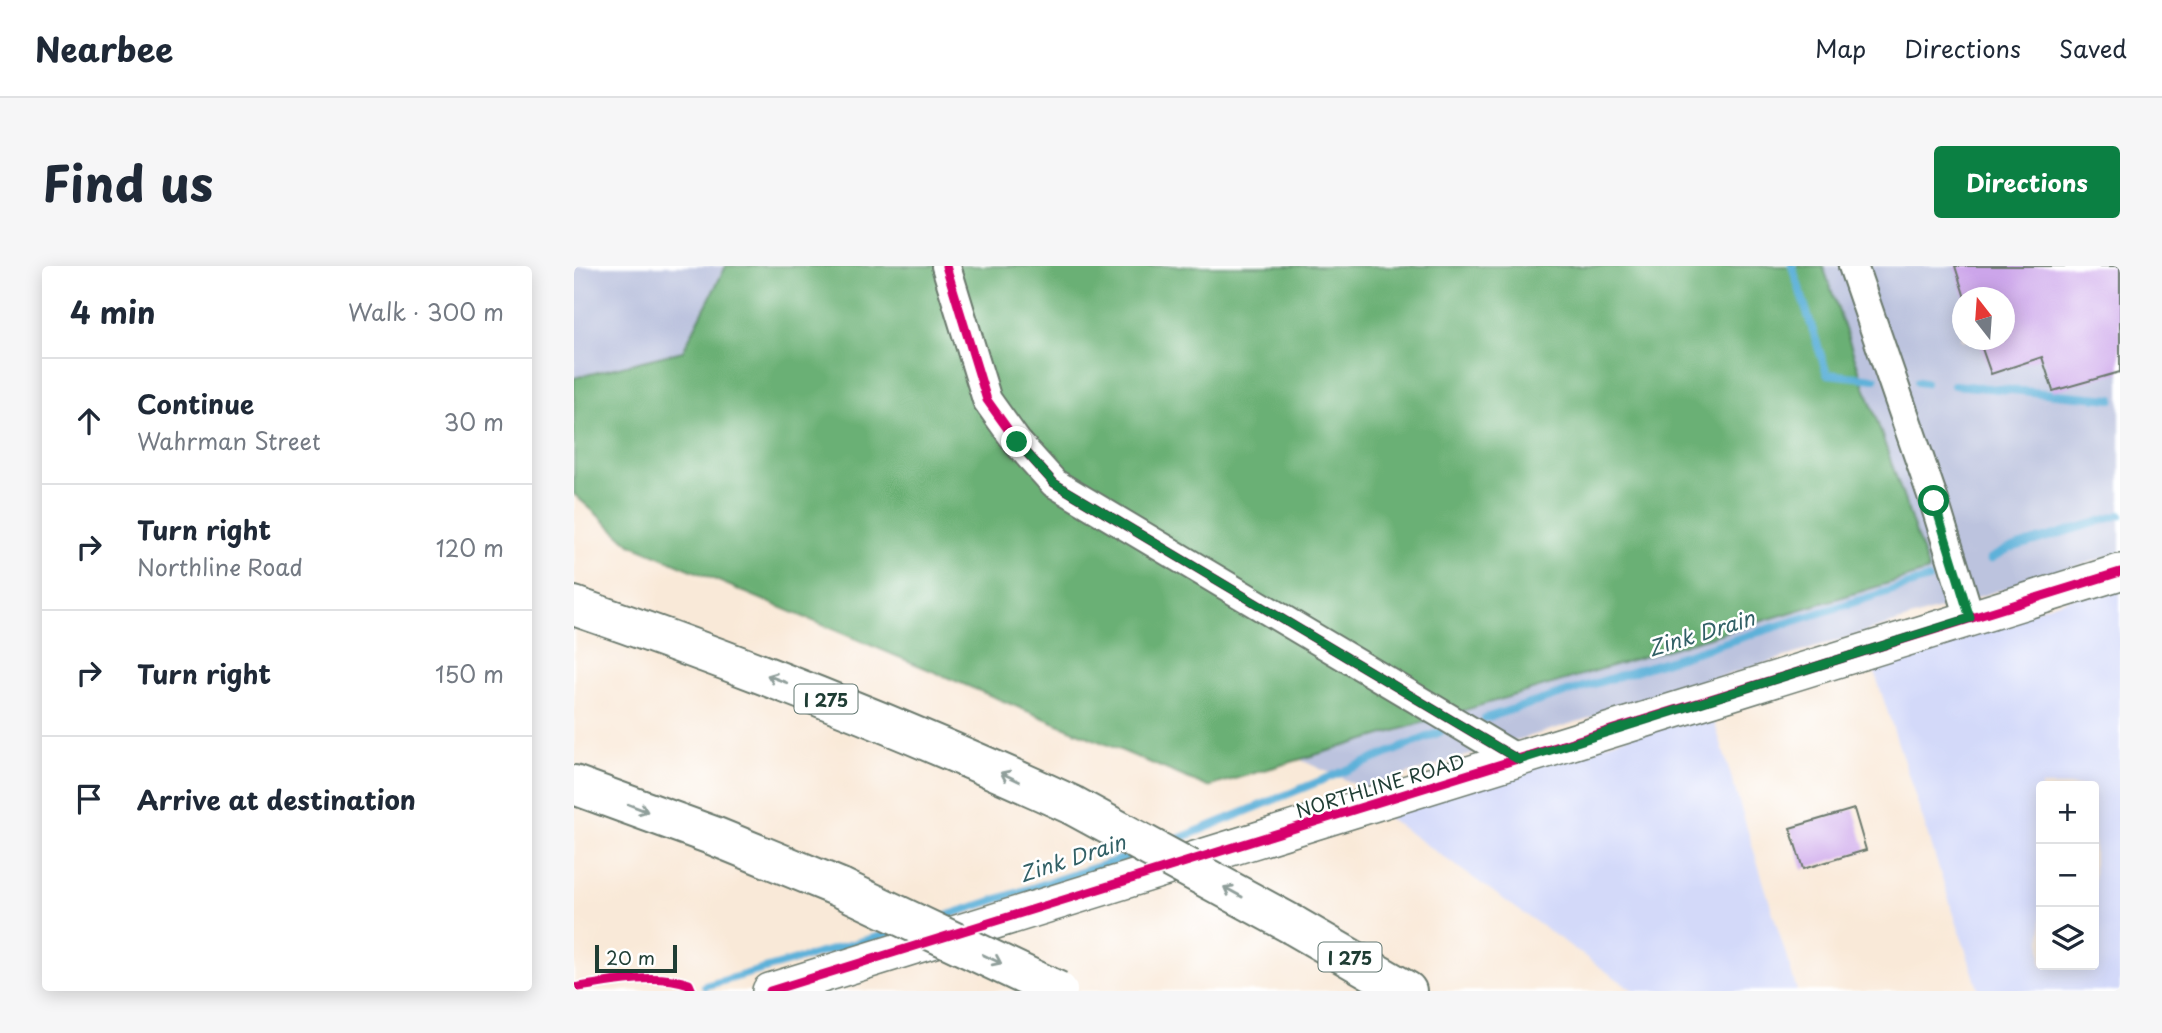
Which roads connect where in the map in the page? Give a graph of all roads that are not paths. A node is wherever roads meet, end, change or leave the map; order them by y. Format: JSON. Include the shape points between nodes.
{"nodes":[{"id":1,"x":946,"y":266,"type":"edge"},
{"id":2,"x":1853,"y":266,"type":"edge"},
{"id":3,"x":2120,"y":572,"type":"edge"},
{"id":4,"x":574,"y":606,"type":"edge"},
{"id":5,"x":1970,"y":618,"type":"junction"},
{"id":6,"x":1519,"y":760,"type":"junction"},
{"id":7,"x":574,"y":785,"type":"edge"},
{"id":8,"x":770,"y":991,"type":"edge"},
{"id":9,"x":1058,"y":991,"type":"edge"},
{"id":10,"x":1407,"y":991,"type":"edge"}],
"edges":[{"from":1,"to":6,"type":"street","via":[[987,400],[1054,483]]},
{"from":2,"to":5,"type":"street"},
{"from":3,"to":5,"type":"street","name":"NORTHLINE ROAD"},
{"from":10,"to":4,"type":"highway","number":"I 275","one_way":true,"bridge":true,"via":[[1072,805],[791,684]]},
{"from":5,"to":6,"type":"street","name":"NORTHLINE ROAD"},
{"from":6,"to":8,"type":"street","name":"NORTHLINE ROAD"},
{"from":7,"to":9,"type":"highway","one_way":true,"bridge":true,"via":[[841,888]]}]}
